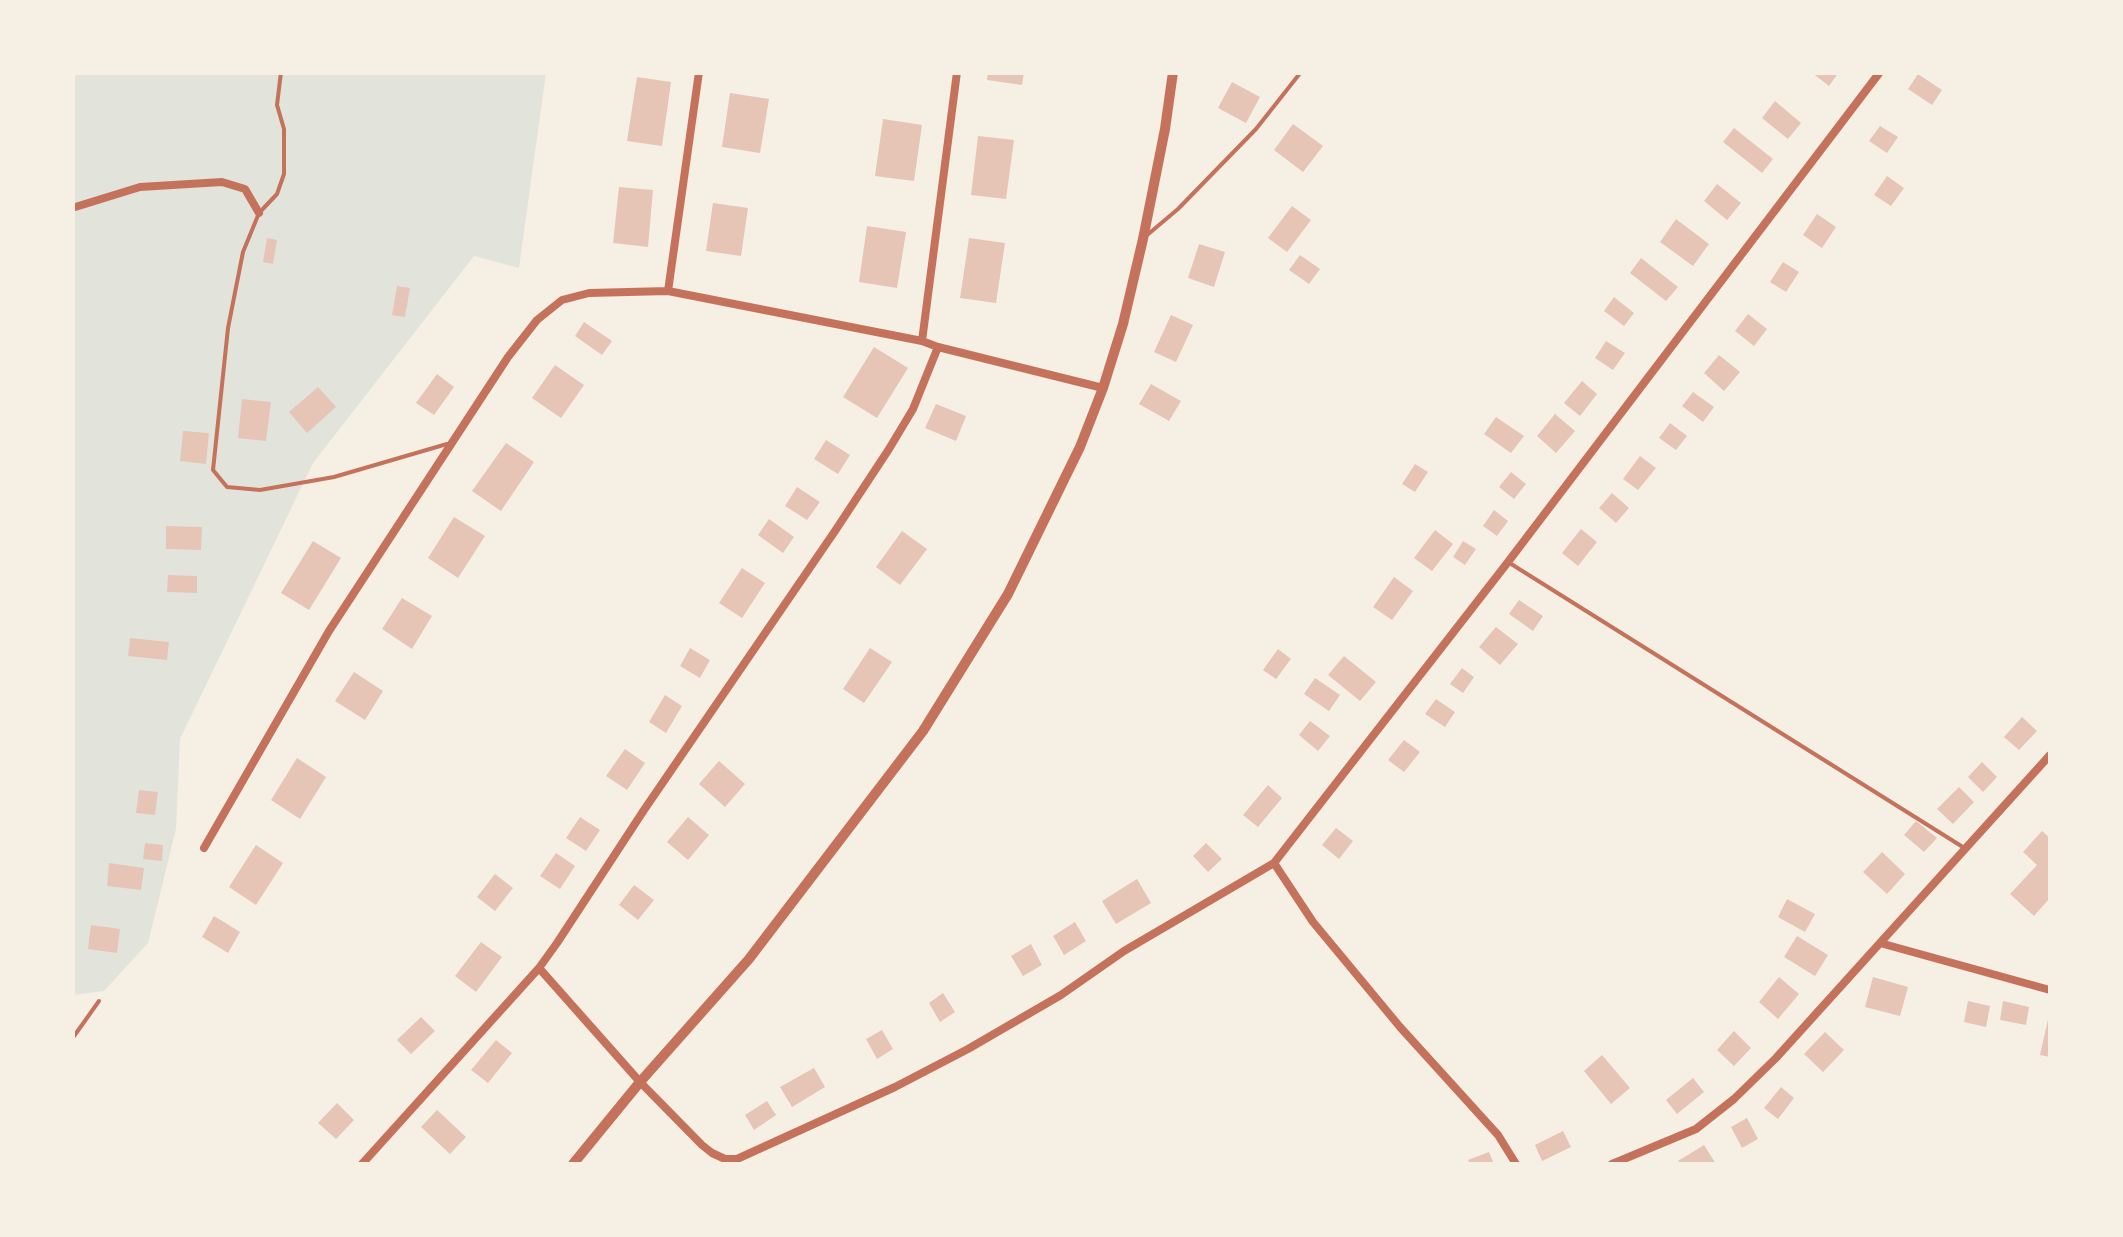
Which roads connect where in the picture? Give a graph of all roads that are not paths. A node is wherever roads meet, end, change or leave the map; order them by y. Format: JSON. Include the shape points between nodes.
{"nodes":[{"id":1,"x":281,"y":72,"type":"edge"},
{"id":2,"x":699,"y":72,"type":"edge"},
{"id":3,"x":957,"y":72,"type":"edge"},
{"id":4,"x":1173,"y":72,"type":"edge"},
{"id":5,"x":1301,"y":72,"type":"edge"},
{"id":6,"x":1880,"y":72,"type":"edge"},
{"id":7,"x":72,"y":208,"type":"edge"},
{"id":8,"x":259,"y":213,"type":"junction"},
{"id":9,"x":1143,"y":239,"type":"junction"},
{"id":10,"x":668,"y":291,"type":"junction"},
{"id":11,"x":922,"y":341,"type":"junction"},
{"id":12,"x":938,"y":347,"type":"junction"},
{"id":13,"x":1103,"y":388,"type":"junction"},
{"id":14,"x":454,"y":442,"type":"junction"},
{"id":15,"x":1508,"y":562,"type":"junction"},
{"id":16,"x":2050,"y":755,"type":"edge"},
{"id":17,"x":204,"y":848,"type":"dead end"},
{"id":18,"x":1966,"y":849,"type":"junction"},
{"id":19,"x":1274,"y":864,"type":"junction"},
{"id":20,"x":1880,"y":943,"type":"junction"},
{"id":21,"x":539,"y":968,"type":"junction"},
{"id":22,"x":2050,"y":990,"type":"edge"},
{"id":23,"x":99,"y":1001,"type":"dead end"},
{"id":24,"x":72,"y":1039,"type":"edge"},
{"id":25,"x":640,"y":1082,"type":"junction"},
{"id":26,"x":362,"y":1164,"type":"edge"},
{"id":27,"x":573,"y":1164,"type":"edge"},
{"id":28,"x":1516,"y":1164,"type":"edge"},
{"id":29,"x":1612,"y":1164,"type":"edge"}],
"edges":[{"from":1,"to":8,"type":"lane","via":[[284,174]]},
{"from":2,"to":10,"type":"street"},
{"from":3,"to":11,"type":"street"},
{"from":4,"to":9,"type":"street"},
{"from":5,"to":9,"type":"lane","via":[[1256,129]]},
{"from":6,"to":15,"type":"street"},
{"from":7,"to":8,"type":"street","via":[[140,187],[222,182],[246,189]]},
{"from":8,"to":14,"type":"lane","via":[[243,252],[228,328],[214,470],[227,488],[260,490],[334,477]]},
{"from":9,"to":13,"type":"street"},
{"from":10,"to":11,"type":"street"},
{"from":10,"to":14,"type":"street","via":[[562,300],[508,357]]},
{"from":11,"to":12,"type":"street"},
{"from":12,"to":13,"type":"street"},
{"from":12,"to":21,"type":"street","via":[[913,409],[868,482]]},
{"from":13,"to":25,"type":"street","via":[[1008,594],[923,731],[748,959]]},
{"from":14,"to":17,"type":"street","via":[[329,631]]},
{"from":15,"to":18,"type":"lane"},
{"from":15,"to":19,"type":"street"},
{"from":16,"to":18,"type":"street"},
{"from":18,"to":20,"type":"street"},
{"from":19,"to":25,"type":"street","via":[[968,1050],[737,1159],[712,1154]]},
{"from":19,"to":28,"type":"street","via":[[1313,922]]},
{"from":20,"to":22,"type":"street"},
{"from":20,"to":29,"type":"street","via":[[1712,1118]]},
{"from":21,"to":25,"type":"street"},
{"from":21,"to":26,"type":"street"},
{"from":23,"to":24,"type":"lane"},
{"from":25,"to":27,"type":"street"}]}
